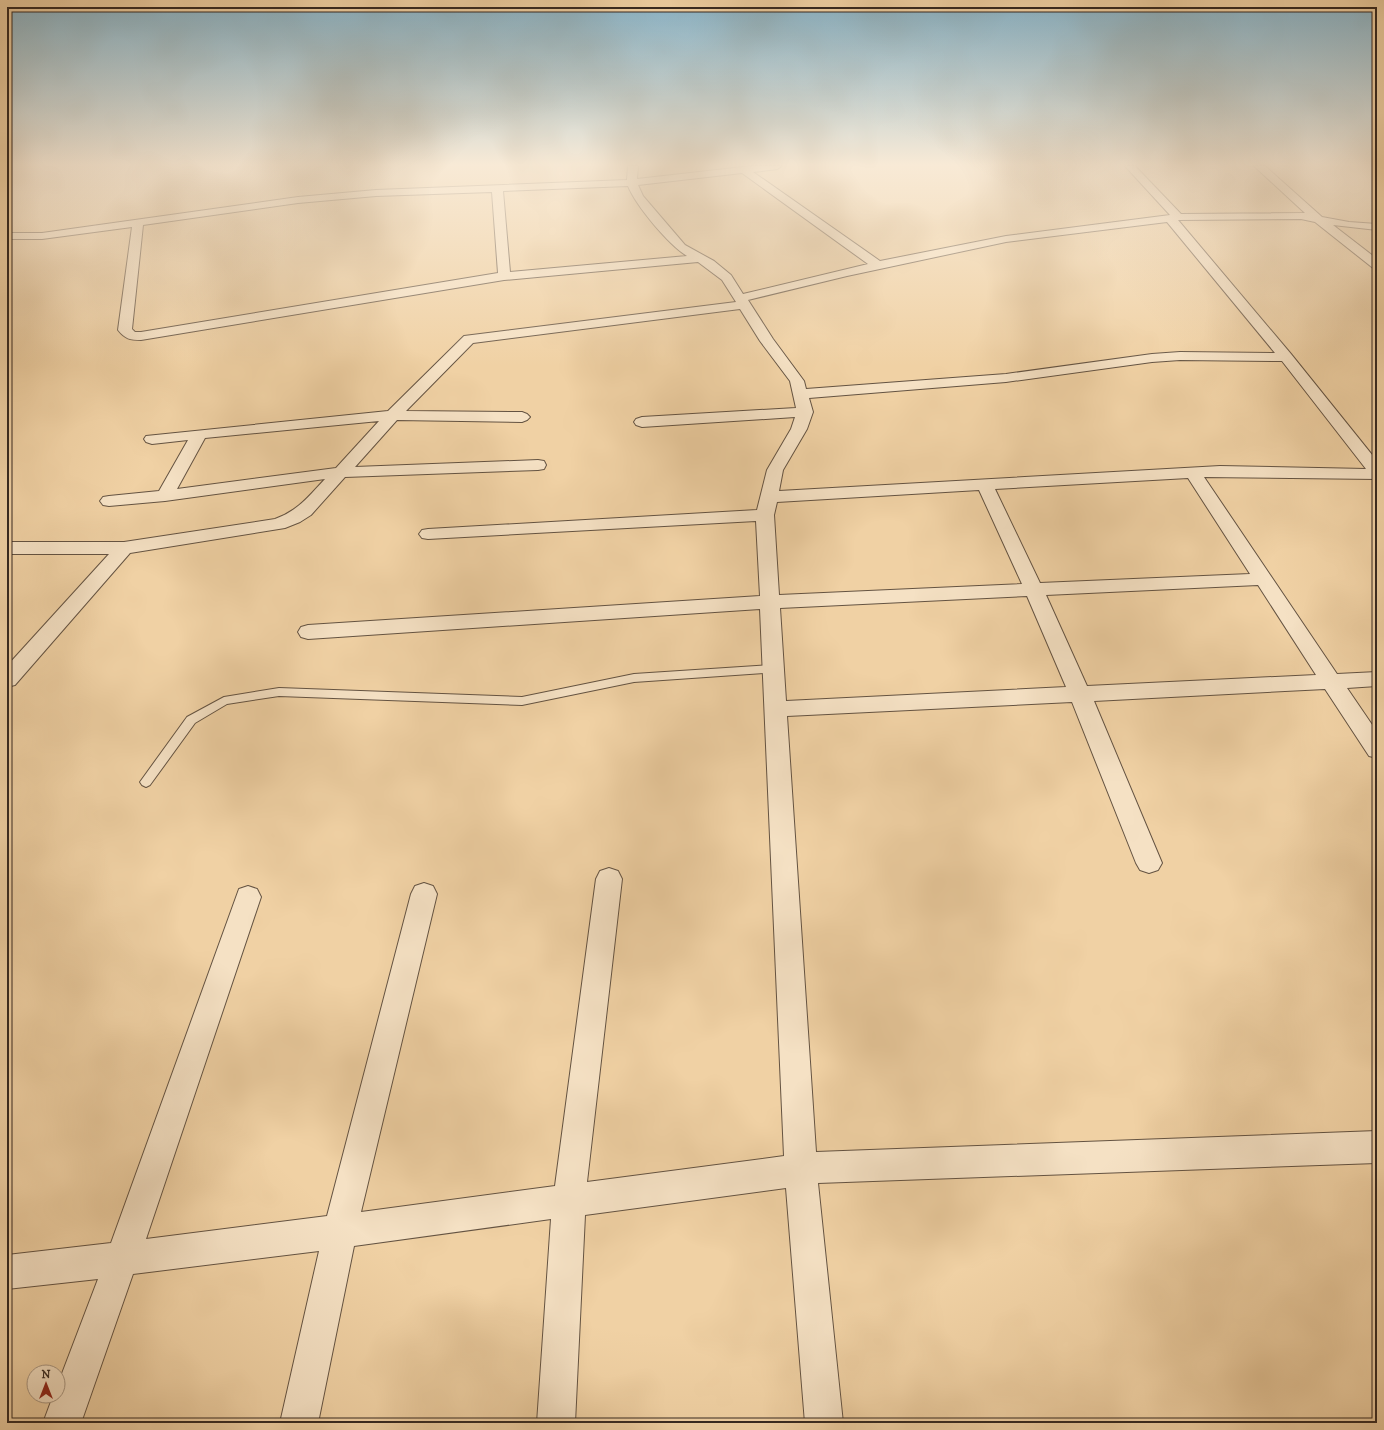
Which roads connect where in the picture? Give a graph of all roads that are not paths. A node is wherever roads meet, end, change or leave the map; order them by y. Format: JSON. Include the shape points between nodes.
{"nodes":[{"id":1,"x":66,"y":233,"type":"edge"},
{"id":2,"x":137,"y":233,"type":"edge"},
{"id":3,"x":501,"y":233,"type":"edge"},
{"id":4,"x":669,"y":233,"type":"edge"},
{"id":5,"x":832,"y":233,"type":"edge"},
{"id":6,"x":1054,"y":233,"type":"edge"},
{"id":7,"x":1187,"y":233,"type":"edge"},
{"id":8,"x":1335,"y":233,"type":"edge"},
{"id":9,"x":7,"y":236,"type":"edge"},
{"id":10,"x":700,"y":258,"type":"junction"},
{"id":11,"x":1377,"y":265,"type":"edge"},
{"id":12,"x":879,"y":266,"type":"junction"},
{"id":13,"x":504,"y":276,"type":"junction"},
{"id":14,"x":743,"y":302,"type":"junction"},
{"id":15,"x":1286,"y":357,"type":"junction"},
{"id":16,"x":802,"y":403,"type":"junction"},
{"id":17,"x":392,"y":415,"type":"junction"},
{"id":18,"x":522,"y":416,"type":"dead end"},
{"id":19,"x":642,"y":422,"type":"dead end"},
{"id":20,"x":199,"y":434,"type":"junction"},
{"id":21,"x":152,"y":439,"type":"dead end"},
{"id":22,"x":538,"y":465,"type":"dead end"},
{"id":23,"x":341,"y":472,"type":"junction"},
{"id":24,"x":1194,"y":473,"type":"junction"},
{"id":25,"x":1377,"y":473,"type":"edge"},
{"id":26,"x":985,"y":485,"type":"junction"},
{"id":27,"x":165,"y":496,"type":"junction"},
{"id":28,"x":109,"y":502,"type":"dead end"},
{"id":29,"x":767,"y":506,"type":"junction"},
{"id":30,"x":428,"y":534,"type":"dead end"},
{"id":31,"x":7,"y":548,"type":"edge"},
{"id":32,"x":124,"y":548,"type":"junction"},
{"id":33,"x":1264,"y":579,"type":"junction"},
{"id":34,"x":1034,"y":590,"type":"junction"},
{"id":35,"x":770,"y":602,"type":"junction"},
{"id":36,"x":308,"y":632,"type":"dead end"},
{"id":37,"x":773,"y":669,"type":"junction"},
{"id":38,"x":1377,"y":679,"type":"edge"},
{"id":39,"x":7,"y":680,"type":"edge"},
{"id":40,"x":1332,"y":681,"type":"junction"},
{"id":41,"x":1080,"y":694,"type":"junction"},
{"id":42,"x":776,"y":709,"type":"junction"},
{"id":43,"x":1377,"y":750,"type":"edge"},
{"id":44,"x":146,"y":782,"type":"dead end"},
{"id":45,"x":1149,"y":863,"type":"dead end"},
{"id":46,"x":609,"y":879,"type":"dead end"},
{"id":47,"x":424,"y":894,"type":"dead end"},
{"id":48,"x":248,"y":897,"type":"dead end"},
{"id":49,"x":1377,"y":1147,"type":"edge"},
{"id":50,"x":801,"y":1170,"type":"junction"},
{"id":51,"x":569,"y":1201,"type":"junction"},
{"id":52,"x":340,"y":1232,"type":"junction"},
{"id":53,"x":122,"y":1259,"type":"junction"},
{"id":54,"x":7,"y":1272,"type":"edge"},
{"id":55,"x":62,"y":1423,"type":"edge"},
{"id":56,"x":299,"y":1423,"type":"edge"},
{"id":57,"x":556,"y":1423,"type":"edge"},
{"id":58,"x":824,"y":1423,"type":"edge"}],
"edges":[{"from":1,"to":9,"type":"street"},
{"from":2,"to":13,"type":"street","via":[[125,330],[131,336]]},
{"from":3,"to":13,"type":"street"},
{"from":4,"to":10,"type":"street","via":[[681,247]]},
{"from":5,"to":12,"type":"street"},
{"from":6,"to":12,"type":"street","via":[[1006,239]]},
{"from":7,"to":15,"type":"street"},
{"from":8,"to":11,"type":"street"},
{"from":10,"to":13,"type":"street"},
{"from":10,"to":14,"type":"street","via":[[727,278]]},
{"from":12,"to":14,"type":"street","via":[[848,272]]},
{"from":14,"to":16,"type":"street","via":[[767,341],[797,381]]},
{"from":14,"to":17,"type":"street","via":[[469,340]]},
{"from":15,"to":16,"type":"street","via":[[1152,358]]},
{"from":15,"to":25,"type":"street"},
{"from":16,"to":19,"type":"street"},
{"from":16,"to":29,"type":"street","via":[[799,429],[775,470]]},
{"from":17,"to":18,"type":"street"},
{"from":17,"to":20,"type":"street"},
{"from":17,"to":23,"type":"street"},
{"from":20,"to":21,"type":"street"},
{"from":20,"to":27,"type":"street"},
{"from":22,"to":23,"type":"street"},
{"from":23,"to":27,"type":"street"},
{"from":23,"to":32,"type":"street","via":[[305,511],[279,524]]},
{"from":24,"to":25,"type":"street"},
{"from":24,"to":26,"type":"street"},
{"from":24,"to":33,"type":"street"},
{"from":26,"to":29,"type":"street"},
{"from":26,"to":34,"type":"street"},
{"from":27,"to":28,"type":"street"},
{"from":29,"to":30,"type":"street"},
{"from":29,"to":35,"type":"street"},
{"from":31,"to":32,"type":"street"},
{"from":32,"to":39,"type":"street"},
{"from":33,"to":34,"type":"street"},
{"from":33,"to":40,"type":"street"},
{"from":34,"to":35,"type":"street"},
{"from":34,"to":41,"type":"street"},
{"from":35,"to":36,"type":"street"},
{"from":35,"to":37,"type":"street"},
{"from":37,"to":42,"type":"street"},
{"from":37,"to":44,"type":"lane","via":[[634,678],[522,701],[279,692],[224,701],[191,720]]},
{"from":38,"to":40,"type":"street"},
{"from":40,"to":41,"type":"street"},
{"from":40,"to":43,"type":"street"},
{"from":41,"to":42,"type":"street"},
{"from":41,"to":45,"type":"street"},
{"from":42,"to":50,"type":"street"},
{"from":46,"to":51,"type":"street"},
{"from":47,"to":52,"type":"street"},
{"from":48,"to":53,"type":"street"},
{"from":49,"to":50,"type":"street","via":[[821,1167]]},
{"from":50,"to":51,"type":"street"},
{"from":50,"to":58,"type":"street"},
{"from":51,"to":52,"type":"street"},
{"from":51,"to":57,"type":"street"},
{"from":52,"to":53,"type":"street"},
{"from":52,"to":56,"type":"street"},
{"from":53,"to":54,"type":"street"},
{"from":53,"to":55,"type":"street"}]}
